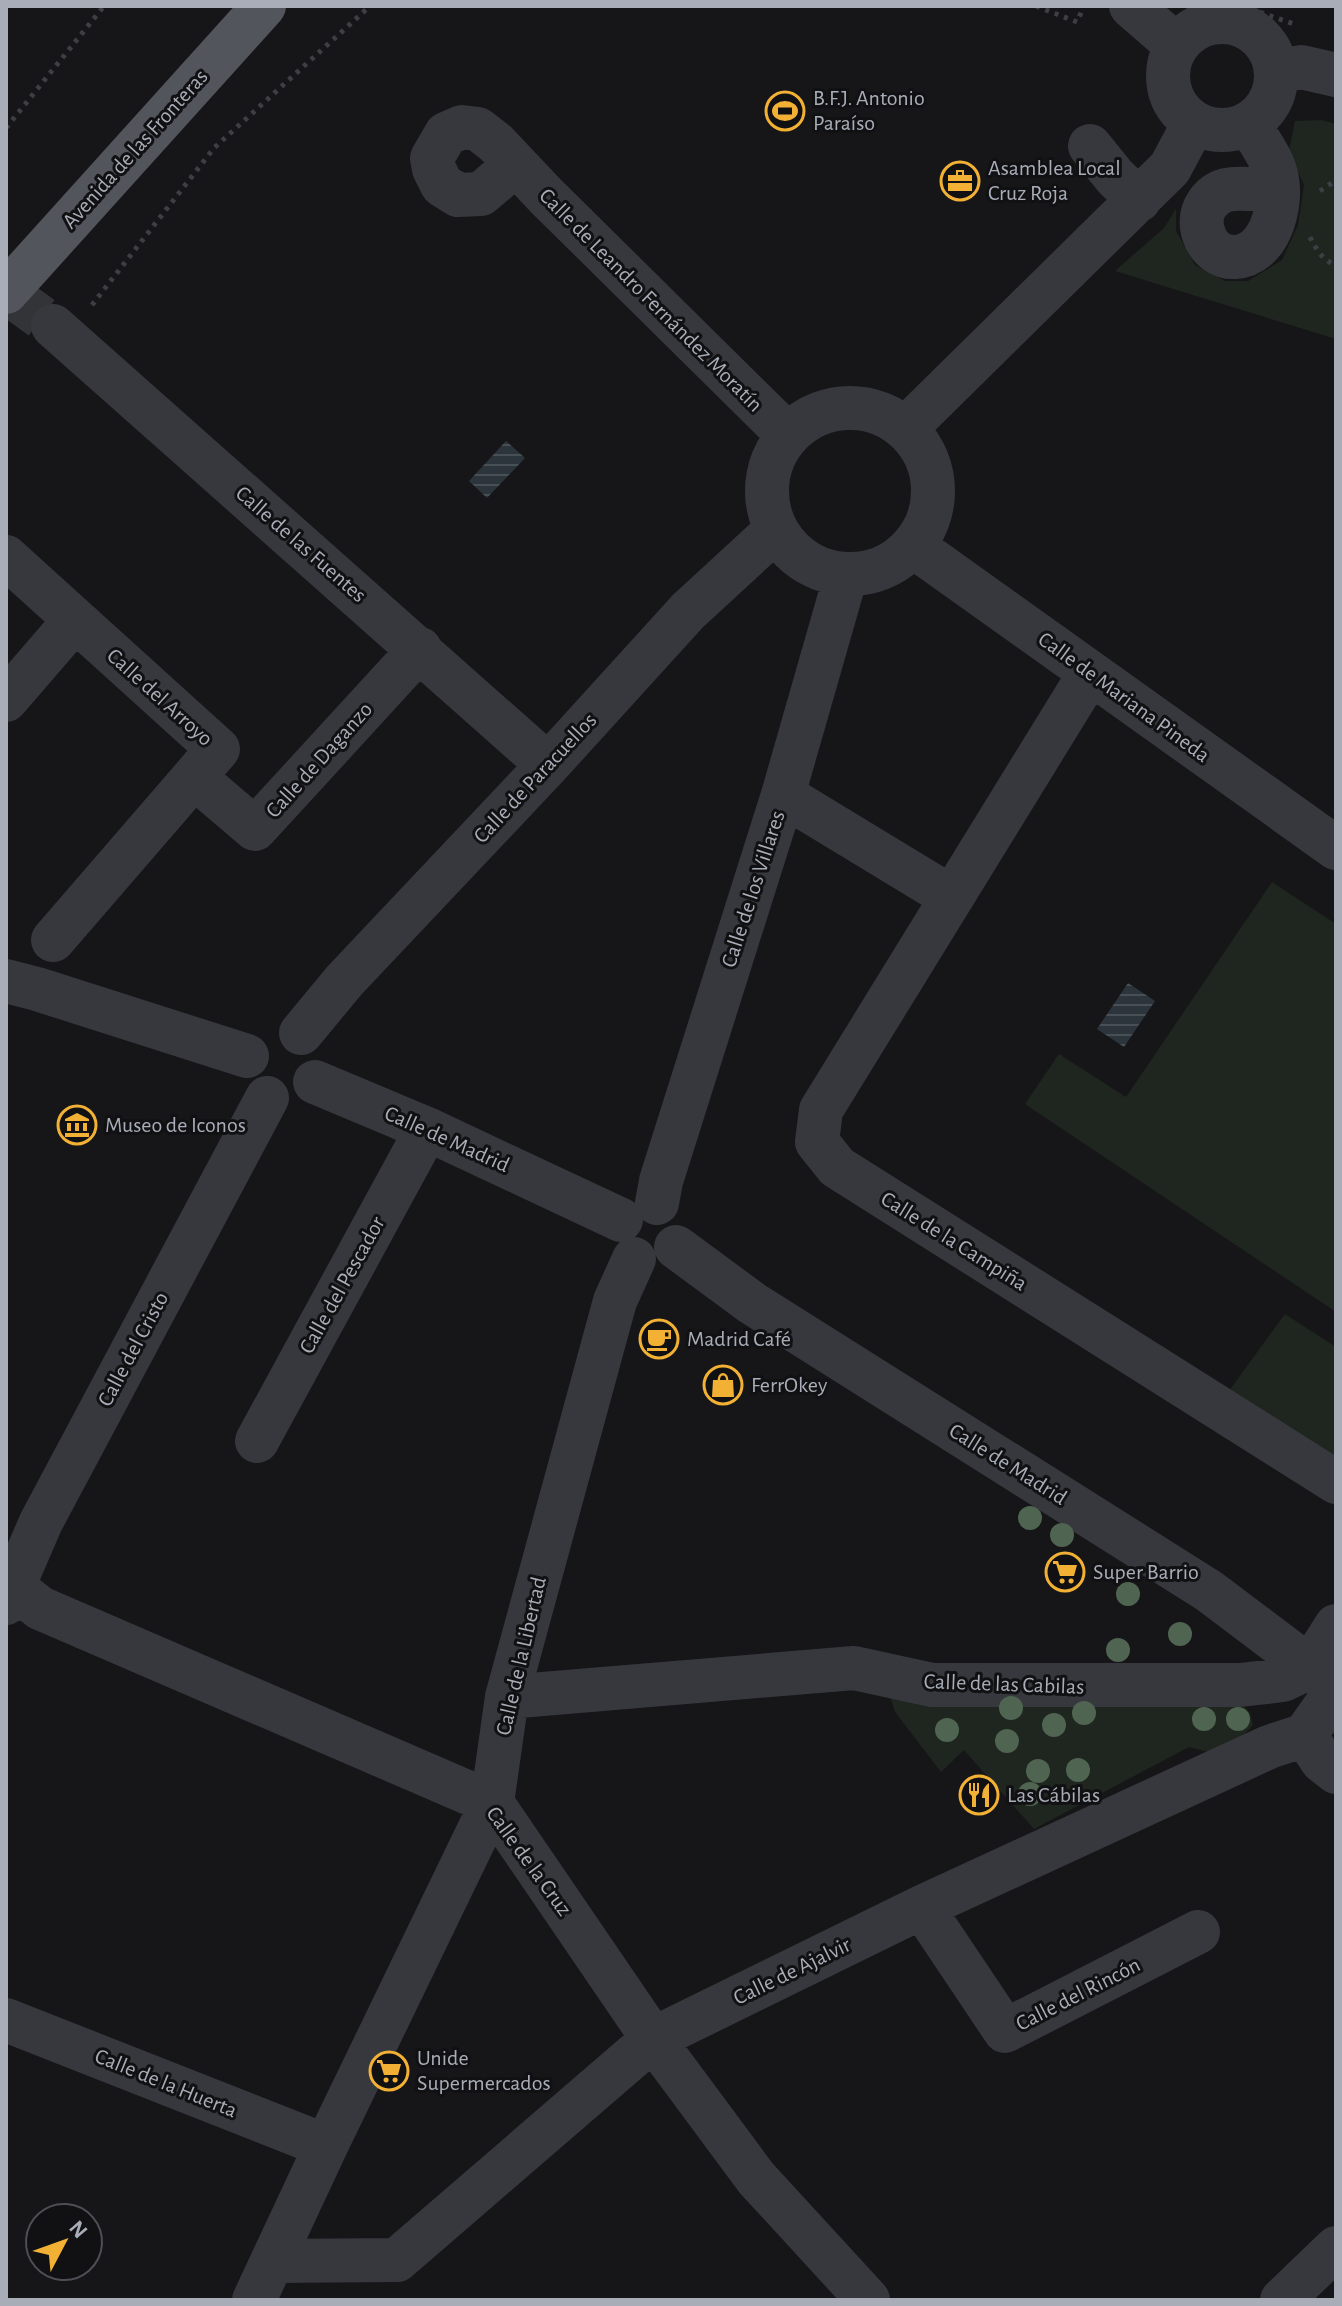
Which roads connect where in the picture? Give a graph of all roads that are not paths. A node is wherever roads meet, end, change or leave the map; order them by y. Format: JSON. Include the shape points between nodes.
{"nodes":[{"id":1,"x":264,"y":6,"type":"edge"},
{"id":2,"x":1131,"y":6,"type":"edge"},
{"id":3,"x":1176,"y":45,"type":"junction"},
{"id":4,"x":1277,"y":72,"type":"junction"},
{"id":5,"x":1336,"y":75,"type":"edge"},
{"id":6,"x":1194,"y":123,"type":"junction"},
{"id":7,"x":1249,"y":124,"type":"junction"},
{"id":8,"x":1090,"y":146,"type":"dead end"},
{"id":9,"x":515,"y":165,"type":"dead end"},
{"id":10,"x":1250,"y":189,"type":"dead end"},
{"id":11,"x":1139,"y":200,"type":"junction"},
{"id":12,"x":6,"y":292,"type":"edge"},
{"id":13,"x":60,"y":332,"type":"tunnel mouth"},
{"id":14,"x":905,"y":429,"type":"junction"},
{"id":15,"x":788,"y":435,"type":"junction"},
{"id":16,"x":776,"y":530,"type":"junction"},
{"id":17,"x":913,"y":546,"type":"junction"},
{"id":18,"x":6,"y":557,"type":"edge"},
{"id":19,"x":846,"y":575,"type":"junction"},
{"id":20,"x":75,"y":620,"type":"junction"},
{"id":21,"x":420,"y":649,"type":"junction"},
{"id":22,"x":1090,"y":673,"type":"junction"},
{"id":23,"x":6,"y":700,"type":"edge"},
{"id":24,"x":548,"y":765,"type":"junction"},
{"id":25,"x":194,"y":777,"type":"junction"},
{"id":26,"x":783,"y":795,"type":"junction"},
{"id":27,"x":1336,"y":848,"type":"edge"},
{"id":28,"x":951,"y":897,"type":"junction"},
{"id":29,"x":53,"y":940,"type":"dead end"},
{"id":30,"x":6,"y":981,"type":"edge"},
{"id":31,"x":301,"y":1033,"type":"junction"},
{"id":32,"x":247,"y":1056,"type":"junction"},
{"id":33,"x":315,"y":1082,"type":"junction"},
{"id":34,"x":267,"y":1098,"type":"junction"},
{"id":35,"x":427,"y":1129,"type":"junction"},
{"id":36,"x":637,"y":1227,"type":"junction"},
{"id":37,"x":257,"y":1441,"type":"dead end"},
{"id":38,"x":1336,"y":1482,"type":"edge"},
{"id":39,"x":8,"y":1590,"type":"edge"},
{"id":40,"x":1336,"y":1626,"type":"edge"},
{"id":41,"x":1327,"y":1682,"type":"edge"},
{"id":42,"x":507,"y":1697,"type":"junction"},
{"id":43,"x":1305,"y":1735,"type":"junction"},
{"id":44,"x":1336,"y":1772,"type":"edge"},
{"id":45,"x":492,"y":1803,"type":"junction"},
{"id":46,"x":922,"y":1907,"type":"junction"},
{"id":47,"x":1198,"y":1932,"type":"dead end"},
{"id":48,"x":6,"y":2020,"type":"edge"},
{"id":49,"x":653,"y":2039,"type":"junction"},
{"id":50,"x":326,"y":2146,"type":"junction"},
{"id":51,"x":1336,"y":2248,"type":"edge"},
{"id":52,"x":263,"y":2281,"type":"edge"},
{"id":53,"x":868,"y":2300,"type":"edge"},
{"id":54,"x":1282,"y":2300,"type":"edge"}],
"edges":[{"from":1,"to":12,"type":"main road","name":"Avenida de las Fronteras"},
{"from":2,"to":3,"type":"street"},
{"from":3,"to":4,"type":"street","via":[[1202,25],[1235,23],[1264,41]]},
{"from":3,"to":6,"type":"street","via":[[1167,80],[1180,112]]},
{"from":4,"to":5,"type":"street","via":[[1301,67]]},
{"from":4,"to":7,"type":"street","via":[[1270,102]]},
{"from":6,"to":7,"type":"street","via":[[1212,130]]},
{"from":6,"to":11,"type":"street","via":[[1170,168]]},
{"from":7,"to":10,"type":"street","via":[[1277,177],[1278,205],[1269,233],[1257,248],[1235,257],[1221,254],[1206,242],[1200,227],[1204,208],[1214,195],[1231,187]]},
{"from":8,"to":11,"type":"street"},
{"from":9,"to":15,"type":"street","name":"Calle de Leandro Fernández Moratín"},
{"from":11,"to":14,"type":"street"},
{"from":13,"to":21,"type":"street","name":"Calle de las Fuentes"},
{"from":14,"to":15,"type":"street","via":[[858,409],[833,410]]},
{"from":14,"to":17,"type":"street","via":[[931,474],[926,524]]},
{"from":15,"to":16,"type":"street","via":[[774,456],[767,481]]},
{"from":16,"to":19,"type":"street","via":[[794,553],[818,568]]},
{"from":16,"to":24,"type":"street","name":"Calle de Paracuellos","via":[[688,611]]},
{"from":17,"to":19,"type":"street","via":[[871,572]]},
{"from":17,"to":22,"type":"street","name":"Calle de Mariana Pineda"},
{"from":18,"to":20,"type":"street","name":"Calle del Arroyo"},
{"from":19,"to":26,"type":"street","name":"Calle de los Villares"},
{"from":20,"to":23,"type":"street"},
{"from":20,"to":25,"type":"street","name":"Calle del Arroyo","via":[[218,749]]},
{"from":21,"to":24,"type":"street","name":"Calle de las Fuentes"},
{"from":21,"to":25,"type":"street","name":"Calle de Daganzo","via":[[255,829]]},
{"from":22,"to":27,"type":"street","name":"Calle de Mariana Pineda"},
{"from":22,"to":28,"type":"street","name":"Calle de la Campiña"},
{"from":24,"to":31,"type":"street","name":"Calle de Paracuellos"},
{"from":25,"to":29,"type":"street"},
{"from":26,"to":28,"type":"street"},
{"from":26,"to":36,"type":"street","name":"Calle de los Villares","via":[[661,1181]]},
{"from":28,"to":38,"type":"street","name":"Calle de la Campiña","via":[[821,1110],[817,1142],[837,1167]]},
{"from":30,"to":32,"type":"street"},
{"from":31,"to":32,"type":"street","via":[[285,1028],[268,1031],[254,1040]]},
{"from":31,"to":33,"type":"street","via":[[314,1046],[319,1064]]},
{"from":32,"to":34,"type":"street","via":[[254,1087]]},
{"from":33,"to":34,"type":"street","via":[[294,1099]]},
{"from":33,"to":35,"type":"street","name":"Calle de Madrid"},
{"from":34,"to":39,"type":"street","name":"Calle del Cristo"},
{"from":35,"to":36,"type":"street","name":"Calle de Madrid"},
{"from":35,"to":37,"type":"street","name":"Calle del Pescador"},
{"from":36,"to":41,"type":"street","name":"Calle de Madrid","via":[[650,1263],[676,1247],[752,1303],[1209,1591]]},
{"from":36,"to":42,"type":"street","name":"Calle de la Libertad"},
{"from":39,"to":45,"type":"street","name":"Calle de la Cruz"},
{"from":40,"to":41,"type":"street"},
{"from":41,"to":42,"type":"street","name":"Calle de las Cabilas","via":[[932,1685],[854,1668]]},
{"from":41,"to":43,"type":"street"},
{"from":42,"to":45,"type":"street","name":"Calle de la Libertad"},
{"from":43,"to":44,"type":"street"},
{"from":43,"to":46,"type":"street","name":"Calle de Ajalvir"},
{"from":45,"to":49,"type":"street","name":"Calle de la Cruz"},
{"from":45,"to":50,"type":"street","name":"Calle de la Libertad"},
{"from":46,"to":47,"type":"street","name":"Calle del Rincón","via":[[1005,2031]]},
{"from":46,"to":49,"type":"street","name":"Calle de Ajalvir"},
{"from":48,"to":50,"type":"street","name":"Calle de la Huerta"},
{"from":49,"to":52,"type":"street","name":"Calle de Ajalvir","via":[[397,2260]]},
{"from":49,"to":53,"type":"street","name":"Calle de la Cruz","via":[[756,2178]]},
{"from":50,"to":52,"type":"street","name":"Calle de la Libertad"},
{"from":51,"to":54,"type":"street"}]}
